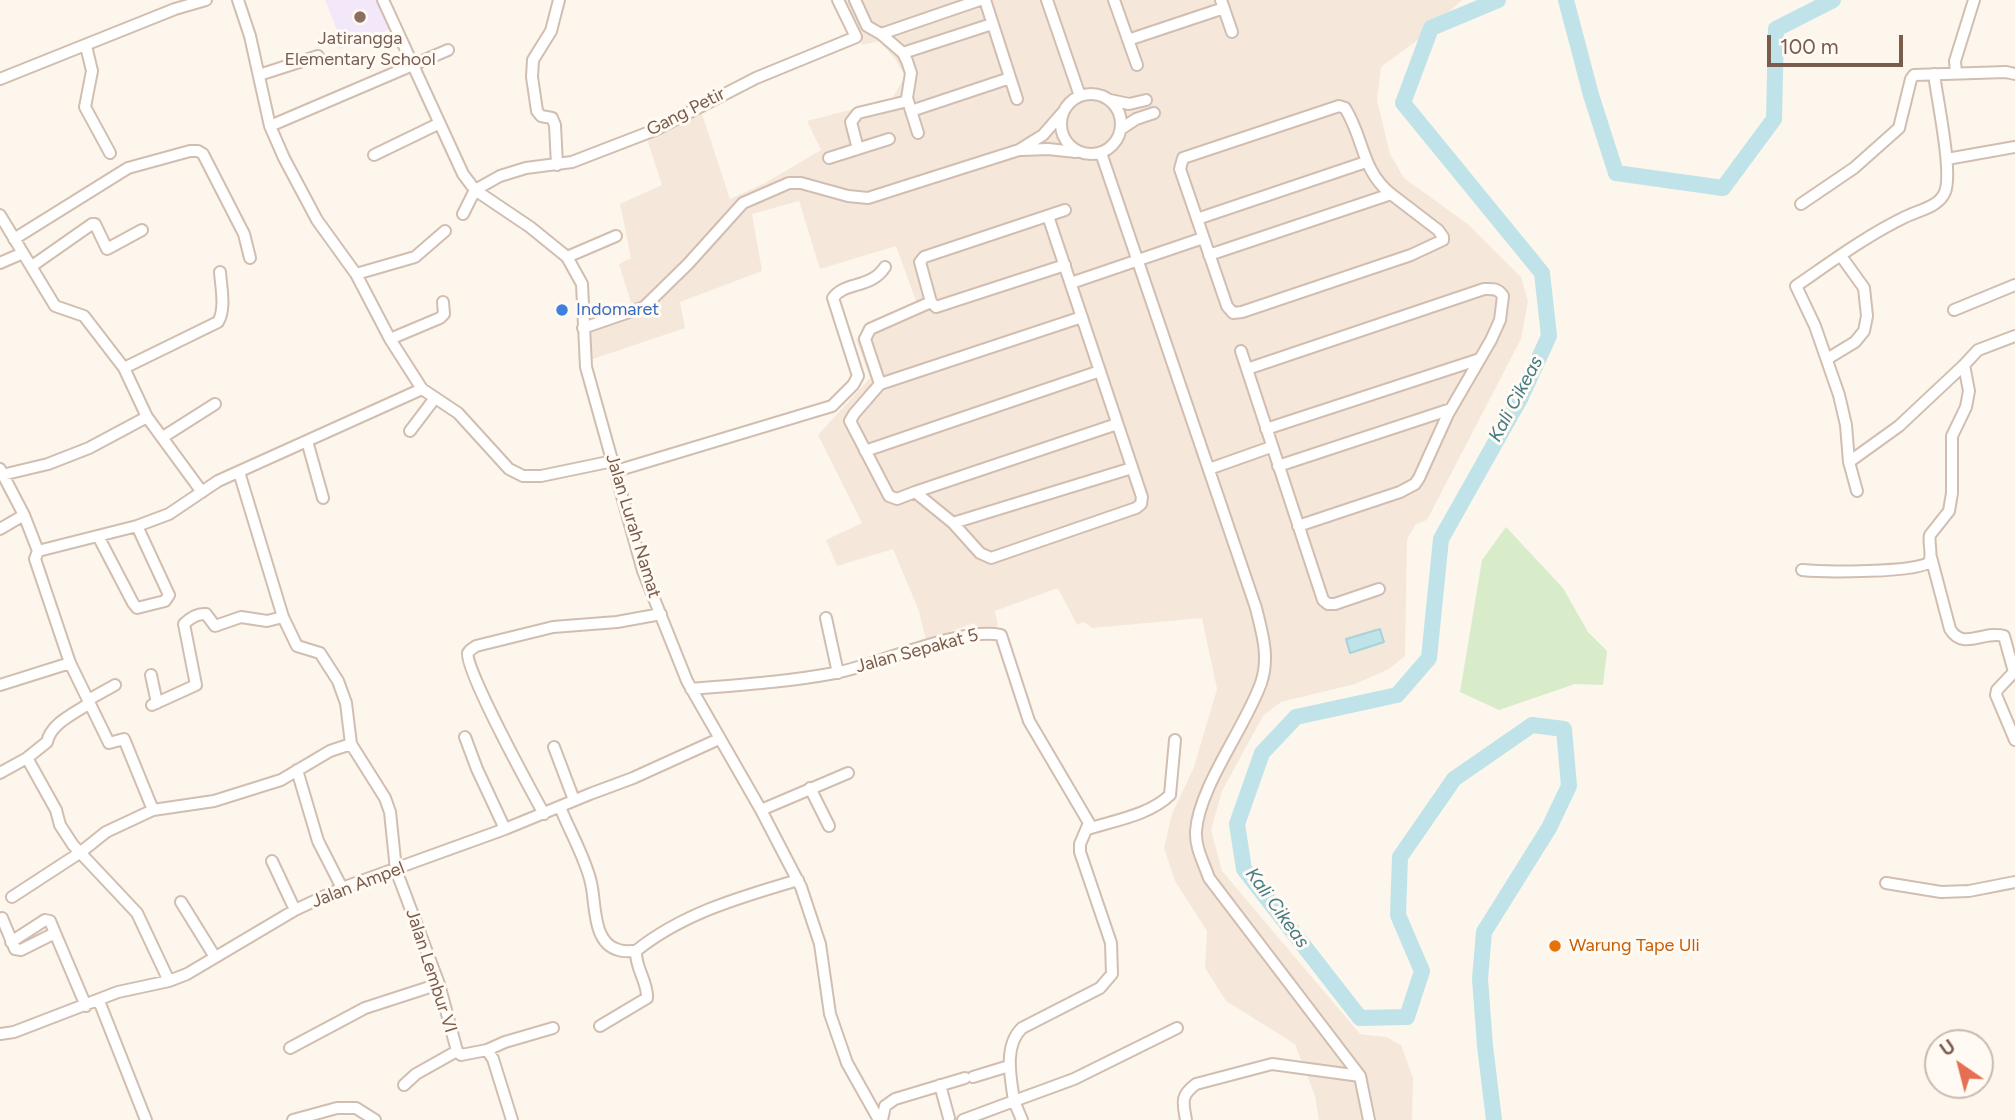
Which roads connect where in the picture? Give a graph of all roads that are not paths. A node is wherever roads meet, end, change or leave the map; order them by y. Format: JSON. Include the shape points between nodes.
{"nodes":[{"id":1,"x":206,"y":0,"type":"edge"},
{"id":2,"x":237,"y":0,"type":"edge"},
{"id":3,"x":383,"y":0,"type":"edge"},
{"id":4,"x":559,"y":0,"type":"edge"},
{"id":5,"x":838,"y":0,"type":"edge"},
{"id":6,"x":855,"y":0,"type":"edge"},
{"id":7,"x":982,"y":0,"type":"edge"},
{"id":8,"x":1047,"y":0,"type":"edge"},
{"id":9,"x":1114,"y":0,"type":"edge"},
{"id":10,"x":1974,"y":0,"type":"edge"},
{"id":11,"x":1223,"y":4,"type":"edge"},
{"id":12,"x":172,"y":5,"type":"edge"},
{"id":13,"x":992,"y":23,"type":"junction"},
{"id":14,"x":1232,"y":32,"type":"dead end"},
{"id":15,"x":881,"y":34,"type":"junction"},
{"id":16,"x":1128,"y":40,"type":"junction"},
{"id":17,"x":86,"y":46,"type":"junction"},
{"id":18,"x":448,"y":50,"type":"dead end"},
{"id":19,"x":903,"y":53,"type":"junction"},
{"id":20,"x":318,"y":57,"type":"dead end"},
{"id":21,"x":412,"y":64,"type":"junction"},
{"id":22,"x":1137,"y":65,"type":"dead end"},
{"id":23,"x":1956,"y":73,"type":"junction"},
{"id":24,"x":1934,"y":74,"type":"junction"},
{"id":25,"x":2015,"y":74,"type":"edge"},
{"id":26,"x":259,"y":75,"type":"junction"},
{"id":27,"x":1010,"y":78,"type":"junction"},
{"id":28,"x":0,"y":79,"type":"edge"},
{"id":29,"x":1080,"y":96,"type":"junction"},
{"id":30,"x":1017,"y":99,"type":"dead end"},
{"id":31,"x":1110,"y":100,"type":"junction"},
{"id":32,"x":1146,"y":100,"type":"dead end"},
{"id":33,"x":909,"y":106,"type":"junction"},
{"id":34,"x":1063,"y":112,"type":"junction"},
{"id":35,"x":1154,"y":113,"type":"dead end"},
{"id":36,"x":438,"y":124,"type":"junction"},
{"id":37,"x":270,"y":126,"type":"junction"},
{"id":38,"x":1121,"y":129,"type":"junction"},
{"id":39,"x":918,"y":133,"type":"dead end"},
{"id":40,"x":889,"y":139,"type":"dead end"},
{"id":41,"x":2015,"y":147,"type":"edge"},
{"id":42,"x":858,"y":149,"type":"junction"},
{"id":43,"x":1019,"y":150,"type":"junction"},
{"id":44,"x":1077,"y":152,"type":"junction"},
{"id":45,"x":110,"y":153,"type":"dead end"},
{"id":46,"x":1101,"y":153,"type":"junction"},
{"id":47,"x":374,"y":155,"type":"dead end"},
{"id":48,"x":829,"y":158,"type":"dead end"},
{"id":49,"x":1947,"y":159,"type":"junction"},
{"id":50,"x":1366,"y":162,"type":"junction"},
{"id":51,"x":558,"y":165,"type":"junction"},
{"id":52,"x":475,"y":190,"type":"junction"},
{"id":53,"x":1391,"y":194,"type":"junction"},
{"id":54,"x":1801,"y":204,"type":"dead end"},
{"id":55,"x":1065,"y":210,"type":"dead end"},
{"id":56,"x":463,"y":214,"type":"dead end"},
{"id":57,"x":0,"y":215,"type":"edge"},
{"id":58,"x":1048,"y":216,"type":"junction"},
{"id":59,"x":1197,"y":219,"type":"junction"},
{"id":60,"x":142,"y":230,"type":"dead end"},
{"id":61,"x":445,"y":231,"type":"dead end"},
{"id":62,"x":616,"y":236,"type":"dead end"},
{"id":63,"x":1203,"y":238,"type":"junction"},
{"id":64,"x":14,"y":239,"type":"junction"},
{"id":65,"x":23,"y":253,"type":"junction"},
{"id":66,"x":1209,"y":255,"type":"junction"},
{"id":67,"x":1841,"y":256,"type":"junction"},
{"id":68,"x":567,"y":257,"type":"junction"},
{"id":69,"x":250,"y":258,"type":"dead end"},
{"id":70,"x":1137,"y":261,"type":"junction"},
{"id":71,"x":0,"y":263,"type":"edge"},
{"id":72,"x":1065,"y":265,"type":"junction"},
{"id":73,"x":32,"y":266,"type":"junction"},
{"id":74,"x":885,"y":267,"type":"dead end"},
{"id":75,"x":220,"y":272,"type":"dead end"},
{"id":76,"x":356,"y":274,"type":"junction"},
{"id":77,"x":1071,"y":284,"type":"junction"},
{"id":78,"x":2015,"y":285,"type":"edge"},
{"id":79,"x":443,"y":302,"type":"dead end"},
{"id":80,"x":931,"y":302,"type":"junction"},
{"id":81,"x":1954,"y":310,"type":"dead end"},
{"id":82,"x":1082,"y":317,"type":"junction"},
{"id":83,"x":583,"y":328,"type":"junction"},
{"id":84,"x":2015,"y":336,"type":"edge"},
{"id":85,"x":390,"y":339,"type":"junction"},
{"id":86,"x":1241,"y":351,"type":"dead end"},
{"id":87,"x":1480,"y":359,"type":"junction"},
{"id":88,"x":1827,"y":359,"type":"junction"},
{"id":89,"x":1964,"y":365,"type":"junction"},
{"id":90,"x":124,"y":368,"type":"junction"},
{"id":91,"x":1247,"y":369,"type":"junction"},
{"id":92,"x":1100,"y":371,"type":"junction"},
{"id":93,"x":880,"y":384,"type":"junction"},
{"id":94,"x":422,"y":389,"type":"junction"},
{"id":95,"x":435,"y":398,"type":"junction"},
{"id":96,"x":215,"y":404,"type":"dead end"},
{"id":97,"x":1451,"y":409,"type":"junction"},
{"id":98,"x":147,"y":417,"type":"junction"},
{"id":99,"x":1118,"y":424,"type":"junction"},
{"id":100,"x":1266,"y":429,"type":"junction"},
{"id":101,"x":410,"y":431,"type":"dead end"},
{"id":102,"x":163,"y":437,"type":"junction"},
{"id":103,"x":307,"y":441,"type":"junction"},
{"id":104,"x":1271,"y":447,"type":"junction"},
{"id":105,"x":865,"y":450,"type":"junction"},
{"id":106,"x":1849,"y":461,"type":"junction"},
{"id":107,"x":614,"y":466,"type":"junction"},
{"id":108,"x":1278,"y":466,"type":"junction"},
{"id":109,"x":1132,"y":468,"type":"junction"},
{"id":110,"x":1209,"y":469,"type":"junction"},
{"id":111,"x":1,"y":472,"type":"edge"},
{"id":112,"x":239,"y":472,"type":"junction"},
{"id":113,"x":1857,"y":491,"type":"dead end"},
{"id":114,"x":202,"y":492,"type":"junction"},
{"id":115,"x":915,"y":492,"type":"junction"},
{"id":116,"x":323,"y":498,"type":"dead end"},
{"id":117,"x":24,"y":515,"type":"junction"},
{"id":118,"x":953,"y":523,"type":"junction"},
{"id":119,"x":137,"y":526,"type":"junction"},
{"id":120,"x":1298,"y":526,"type":"junction"},
{"id":121,"x":0,"y":529,"type":"edge"},
{"id":122,"x":98,"y":536,"type":"junction"},
{"id":123,"x":38,"y":551,"type":"junction"},
{"id":124,"x":1931,"y":557,"type":"junction"},
{"id":125,"x":1802,"y":570,"type":"dead end"},
{"id":126,"x":1379,"y":589,"type":"dead end"},
{"id":127,"x":661,"y":614,"type":"junction"},
{"id":128,"x":283,"y":617,"type":"junction"},
{"id":129,"x":826,"y":618,"type":"dead end"},
{"id":130,"x":70,"y":663,"type":"junction"},
{"id":131,"x":838,"y":673,"type":"junction"},
{"id":132,"x":152,"y":675,"type":"dead end"},
{"id":133,"x":0,"y":685,"type":"edge"},
{"id":134,"x":115,"y":685,"type":"dead end"},
{"id":135,"x":691,"y":689,"type":"junction"},
{"id":136,"x":89,"y":702,"type":"junction"},
{"id":137,"x":465,"y":737,"type":"dead end"},
{"id":138,"x":719,"y":739,"type":"junction"},
{"id":139,"x":1175,"y":740,"type":"dead end"},
{"id":140,"x":2015,"y":740,"type":"edge"},
{"id":141,"x":351,"y":744,"type":"junction"},
{"id":142,"x":554,"y":747,"type":"dead end"},
{"id":143,"x":27,"y":758,"type":"junction"},
{"id":144,"x":297,"y":770,"type":"junction"},
{"id":145,"x":848,"y":773,"type":"dead end"},
{"id":146,"x":0,"y":774,"type":"edge"},
{"id":147,"x":810,"y":788,"type":"junction"},
{"id":148,"x":574,"y":800,"type":"junction"},
{"id":149,"x":559,"y":807,"type":"junction"},
{"id":150,"x":153,"y":810,"type":"junction"},
{"id":151,"x":761,"y":810,"type":"junction"},
{"id":152,"x":544,"y":814,"type":"junction"},
{"id":153,"x":829,"y":826,"type":"dead end"},
{"id":154,"x":1088,"y":828,"type":"junction"},
{"id":155,"x":505,"y":829,"type":"junction"},
{"id":156,"x":81,"y":852,"type":"junction"},
{"id":157,"x":272,"y":861,"type":"dead end"},
{"id":158,"x":396,"y":870,"type":"junction"},
{"id":159,"x":798,"y":880,"type":"junction"},
{"id":160,"x":2015,"y":882,"type":"edge"},
{"id":161,"x":1886,"y":883,"type":"dead end"},
{"id":162,"x":342,"y":888,"type":"junction"},
{"id":163,"x":12,"y":897,"type":"dead end"},
{"id":164,"x":181,"y":902,"type":"dead end"},
{"id":165,"x":295,"y":910,"type":"junction"},
{"id":166,"x":2,"y":918,"type":"edge"},
{"id":167,"x":55,"y":933,"type":"junction"},
{"id":168,"x":11,"y":942,"type":"junction"},
{"id":169,"x":636,"y":951,"type":"junction"},
{"id":170,"x":215,"y":957,"type":"junction"},
{"id":171,"x":169,"y":981,"type":"junction"},
{"id":172,"x":439,"y":984,"type":"junction"},
{"id":173,"x":99,"y":1001,"type":"junction"},
{"id":174,"x":86,"y":1006,"type":"junction"},
{"id":175,"x":600,"y":1026,"type":"dead end"},
{"id":176,"x":554,"y":1028,"type":"dead end"},
{"id":177,"x":1177,"y":1028,"type":"dead end"},
{"id":178,"x":0,"y":1034,"type":"edge"},
{"id":179,"x":290,"y":1048,"type":"dead end"},
{"id":180,"x":487,"y":1050,"type":"junction"},
{"id":181,"x":457,"y":1051,"type":"junction"},
{"id":182,"x":1009,"y":1066,"type":"junction"},
{"id":183,"x":1360,"y":1076,"type":"junction"},
{"id":184,"x":404,"y":1085,"type":"dead end"},
{"id":185,"x":940,"y":1085,"type":"junction"},
{"id":186,"x":1014,"y":1101,"type":"junction"},
{"id":187,"x":948,"y":1118,"type":"dead end"},
{"id":188,"x":146,"y":1120,"type":"edge"},
{"id":189,"x":293,"y":1120,"type":"edge"},
{"id":190,"x":375,"y":1120,"type":"edge"},
{"id":191,"x":512,"y":1120,"type":"edge"},
{"id":192,"x":880,"y":1120,"type":"edge"},
{"id":193,"x":963,"y":1120,"type":"edge"},
{"id":194,"x":1022,"y":1120,"type":"edge"},
{"id":195,"x":1186,"y":1120,"type":"edge"},
{"id":196,"x":1369,"y":1120,"type":"edge"}],
"edges":[{"from":1,"to":12,"type":"street"},
{"from":2,"to":26,"type":"street"},
{"from":3,"to":21,"type":"street","name":"Jalan Lurah Namat"},
{"from":4,"to":51,"type":"street","via":[[551,31],[532,64],[537,111],[552,118],[555,125]]},
{"from":5,"to":51,"type":"street","name":"Gang Petir","via":[[856,37],[755,78],[655,130]]},
{"from":6,"to":15,"type":"street","via":[[867,26]]},
{"from":7,"to":13,"type":"street"},
{"from":7,"to":15,"type":"street"},
{"from":8,"to":29,"type":"street"},
{"from":9,"to":16,"type":"street"},
{"from":10,"to":23,"type":"street","via":[[1955,61]]},
{"from":11,"to":14,"type":"street"},
{"from":11,"to":16,"type":"street"},
{"from":12,"to":17,"type":"street"},
{"from":13,"to":19,"type":"street"},
{"from":13,"to":27,"type":"street"},
{"from":15,"to":19,"type":"street"},
{"from":16,"to":22,"type":"street"},
{"from":17,"to":28,"type":"street"},
{"from":17,"to":45,"type":"street","via":[[92,71],[85,107]]},
{"from":18,"to":21,"type":"street"},
{"from":19,"to":33,"type":"street","via":[[911,73]]},
{"from":20,"to":26,"type":"street"},
{"from":21,"to":36,"type":"street","name":"Jalan Lurah Namat"},
{"from":21,"to":37,"type":"street"},
{"from":23,"to":24,"type":"street"},
{"from":23,"to":25,"type":"street"},
{"from":24,"to":49,"type":"street"},
{"from":24,"to":54,"type":"street","via":[[1913,76],[1899,128],[1891,136]]},
{"from":26,"to":37,"type":"street"},
{"from":27,"to":30,"type":"street"},
{"from":27,"to":33,"type":"street"},
{"from":29,"to":31,"type":"street","via":[[1090,93]]},
{"from":29,"to":34,"type":"street"},
{"from":31,"to":32,"type":"street","via":[[1129,104]]},
{"from":31,"to":38,"type":"street","via":[[1117,108]]},
{"from":33,"to":39,"type":"street"},
{"from":33,"to":42,"type":"street","via":[[858,113],[852,118]]},
{"from":34,"to":43,"type":"street","via":[[1043,135]]},
{"from":34,"to":44,"type":"street","via":[[1062,135]]},
{"from":35,"to":38,"type":"street"},
{"from":36,"to":47,"type":"street"},
{"from":36,"to":52,"type":"street","name":"Jalan Lurah Namat"},
{"from":37,"to":76,"type":"street","via":[[317,220]]},
{"from":38,"to":46,"type":"street","via":[[1110,148]]},
{"from":40,"to":42,"type":"street"},
{"from":41,"to":49,"type":"street"},
{"from":42,"to":48,"type":"street"},
{"from":43,"to":44,"type":"street"},
{"from":43,"to":83,"type":"street","via":[[868,198],[789,183],[743,203],[644,307]]},
{"from":44,"to":46,"type":"street"},
{"from":46,"to":70,"type":"street"},
{"from":49,"to":67,"type":"street","via":[[1947,185],[1938,202]]},
{"from":50,"to":53,"type":"street"},
{"from":50,"to":59,"type":"street"},
{"from":50,"to":59,"type":"street","via":[[1349,115],[1339,106],[1223,143],[1181,161]]},
{"from":51,"to":52,"type":"street","name":"Gang Petir","via":[[526,167]]},
{"from":52,"to":56,"type":"street"},
{"from":52,"to":68,"type":"street","name":"Jalan Lurah Namat"},
{"from":53,"to":66,"type":"street"},
{"from":53,"to":66,"type":"street","via":[[1438,230],[1443,240],[1238,314],[1227,306]]},
{"from":55,"to":58,"type":"street"},
{"from":57,"to":64,"type":"street"},
{"from":58,"to":72,"type":"street"},
{"from":58,"to":80,"type":"street","via":[[924,257],[920,270]]},
{"from":59,"to":63,"type":"street"},
{"from":60,"to":73,"type":"street","via":[[107,249],[92,224]]},
{"from":61,"to":76,"type":"street","via":[[415,257]]},
{"from":62,"to":68,"type":"street"},
{"from":63,"to":66,"type":"street"},
{"from":63,"to":70,"type":"street"},
{"from":64,"to":65,"type":"street"},
{"from":64,"to":69,"type":"street","via":[[128,168],[198,151],[244,234]]},
{"from":65,"to":71,"type":"street"},
{"from":65,"to":73,"type":"street"},
{"from":67,"to":88,"type":"street","via":[[1864,288],[1867,316],[1864,331],[1855,342]]},
{"from":67,"to":88,"type":"street","via":[[1796,286]]},
{"from":68,"to":83,"type":"street","name":"Jalan Lurah Namat","via":[[582,284]]},
{"from":70,"to":77,"type":"street"},
{"from":70,"to":110,"type":"street"},
{"from":72,"to":77,"type":"street"},
{"from":72,"to":80,"type":"street","via":[[943,307]]},
{"from":73,"to":90,"type":"street","via":[[55,306],[84,316]]},
{"from":74,"to":107,"type":"street","via":[[874,280],[833,298],[858,376],[832,406]]},
{"from":75,"to":90,"type":"street","via":[[218,322]]},
{"from":76,"to":85,"type":"street"},
{"from":77,"to":82,"type":"street"},
{"from":78,"to":81,"type":"street"},
{"from":79,"to":85,"type":"street","via":[[440,318]]},
{"from":80,"to":93,"type":"street","via":[[867,333]]},
{"from":82,"to":92,"type":"street"},
{"from":82,"to":93,"type":"street"},
{"from":83,"to":107,"type":"street","name":"Jalan Lurah Namat","via":[[586,367]]},
{"from":84,"to":89,"type":"street","via":[[1978,351]]},
{"from":85,"to":94,"type":"street"},
{"from":86,"to":91,"type":"street"},
{"from":87,"to":91,"type":"street","via":[[1500,320],[1503,296],[1494,289]]},
{"from":87,"to":97,"type":"street"},
{"from":87,"to":100,"type":"street"},
{"from":88,"to":106,"type":"street","via":[[1846,425]]},
{"from":89,"to":106,"type":"street","via":[[1899,426]]},
{"from":89,"to":124,"type":"street","via":[[1969,391],[1952,436],[1951,502],[1930,535]]},
{"from":90,"to":98,"type":"street"},
{"from":91,"to":100,"type":"street"},
{"from":92,"to":99,"type":"street"},
{"from":92,"to":105,"type":"street"},
{"from":93,"to":105,"type":"street","via":[[850,421]]},
{"from":94,"to":95,"type":"street"},
{"from":94,"to":103,"type":"street"},
{"from":95,"to":101,"type":"street"},
{"from":95,"to":107,"type":"street","via":[[458,413],[509,469],[523,476]]},
{"from":96,"to":102,"type":"street"},
{"from":97,"to":108,"type":"street"},
{"from":97,"to":120,"type":"street","via":[[1416,484]]},
{"from":98,"to":102,"type":"street"},
{"from":98,"to":111,"type":"street","via":[[48,464]]},
{"from":99,"to":109,"type":"street"},
{"from":99,"to":115,"type":"street"},
{"from":100,"to":104,"type":"street"},
{"from":102,"to":114,"type":"street"},
{"from":103,"to":112,"type":"street"},
{"from":103,"to":116,"type":"street"},
{"from":104,"to":108,"type":"street"},
{"from":104,"to":110,"type":"street"},
{"from":105,"to":115,"type":"street","via":[[888,496],[897,499]]},
{"from":106,"to":113,"type":"street"},
{"from":107,"to":127,"type":"street","name":"Jalan Lurah Namat","via":[[643,570]]},
{"from":108,"to":120,"type":"street"},
{"from":109,"to":118,"type":"street"},
{"from":109,"to":118,"type":"street","via":[[1142,497],[1136,508],[991,558],[980,553]]},
{"from":110,"to":183,"type":"street","via":[[1265,647],[1261,682],[1204,800],[1196,831],[1198,848],[1209,878]]},
{"from":111,"to":117,"type":"street"},
{"from":112,"to":114,"type":"street"},
{"from":112,"to":128,"type":"street"},
{"from":114,"to":119,"type":"street","via":[[169,514]]},
{"from":115,"to":118,"type":"street"},
{"from":117,"to":121,"type":"street"},
{"from":117,"to":123,"type":"street"},
{"from":119,"to":122,"type":"street"},
{"from":119,"to":122,"type":"street","via":[[169,595],[150,607],[137,608],[133,603]]},
{"from":120,"to":126,"type":"street","via":[[1328,604]]},
{"from":122,"to":123,"type":"street"},
{"from":123,"to":130,"type":"street","via":[[35,559]]},
{"from":124,"to":125,"type":"street","via":[[1922,568]]},
{"from":124,"to":140,"type":"street","via":[[1955,636],[1962,641],[1998,634],[2008,644],[2014,672],[1996,695]]},
{"from":127,"to":135,"type":"street","name":"Jalan Lurah Namat"},
{"from":127,"to":152,"type":"street","via":[[545,628],[469,652],[474,675]]},
{"from":128,"to":132,"type":"street","via":[[267,621],[241,617],[215,626],[200,613],[184,624],[196,685],[155,704]]},
{"from":128,"to":141,"type":"street","via":[[297,646],[320,653],[338,681]]},
{"from":129,"to":131,"type":"street"},
{"from":130,"to":133,"type":"street"},
{"from":130,"to":136,"type":"street"},
{"from":131,"to":135,"type":"street","name":"Jalan Sepakat 5"},
{"from":131,"to":154,"type":"street","name":"Jalan Sepakat 5","via":[[939,643],[988,632],[1000,635],[1029,721],[1083,811]]},
{"from":134,"to":136,"type":"street"},
{"from":135,"to":138,"type":"street","name":"Jalan Lurah Namat"},
{"from":136,"to":143,"type":"street","via":[[58,724],[47,742]]},
{"from":136,"to":150,"type":"street","via":[[109,743],[124,739]]},
{"from":137,"to":155,"type":"street"},
{"from":138,"to":148,"type":"street","name":"Jalan Ampel"},
{"from":138,"to":151,"type":"street","name":"Jalan Lurah Namat"},
{"from":139,"to":154,"type":"street","via":[[1170,794],[1160,805]]},
{"from":141,"to":144,"type":"street"},
{"from":141,"to":158,"type":"street","name":"Jalan Lembur VI","via":[[385,797]]},
{"from":142,"to":148,"type":"street"},
{"from":143,"to":146,"type":"street"},
{"from":143,"to":156,"type":"street","via":[[60,825]]},
{"from":144,"to":150,"type":"street","via":[[281,780],[214,801]]},
{"from":144,"to":162,"type":"street","via":[[318,841]]},
{"from":145,"to":147,"type":"street"},
{"from":147,"to":151,"type":"street"},
{"from":147,"to":153,"type":"street"},
{"from":148,"to":149,"type":"street","name":"Jalan Ampel"},
{"from":149,"to":152,"type":"street","name":"Jalan Ampel"},
{"from":149,"to":169,"type":"street","via":[[591,882],[601,933],[611,946]]},
{"from":150,"to":156,"type":"street","via":[[106,832]]},
{"from":151,"to":159,"type":"street","name":"Jalan Lurah Namat"},
{"from":152,"to":155,"type":"street","name":"Jalan Ampel"},
{"from":154,"to":182,"type":"street","via":[[1080,852],[1111,943],[1112,974],[1100,988],[1022,1028],[1015,1035]]},
{"from":155,"to":158,"type":"street","name":"Jalan Ampel"},
{"from":156,"to":163,"type":"street"},
{"from":156,"to":171,"type":"street","via":[[137,913]]},
{"from":157,"to":165,"type":"street"},
{"from":158,"to":162,"type":"street","name":"Jalan Ampel"},
{"from":158,"to":172,"type":"street","name":"Jalan Lembur VI"},
{"from":159,"to":169,"type":"street","via":[[698,913]]},
{"from":159,"to":192,"type":"street","name":"Jalan Lurah Namat","via":[[820,944],[830,1014],[847,1063]]},
{"from":160,"to":161,"type":"street","via":[[1941,892]]},
{"from":162,"to":165,"type":"street","name":"Jalan Ampel"},
{"from":164,"to":170,"type":"street"},
{"from":165,"to":170,"type":"street","name":"Jalan Ampel"},
{"from":166,"to":168,"type":"street"},
{"from":167,"to":168,"type":"street","via":[[21,950]]},
{"from":167,"to":168,"type":"street","via":[[45,920]]},
{"from":167,"to":174,"type":"street"},
{"from":169,"to":175,"type":"street","via":[[648,998]]},
{"from":170,"to":171,"type":"street","name":"Jalan Ampel"},
{"from":171,"to":173,"type":"street","name":"Jalan Ampel"},
{"from":172,"to":179,"type":"street","via":[[365,1008]]},
{"from":172,"to":181,"type":"street","name":"Jalan Lembur VI"},
{"from":173,"to":174,"type":"street","name":"Jalan Ampel"},
{"from":173,"to":188,"type":"street"},
{"from":174,"to":178,"type":"street","name":"Jalan Ampel"},
{"from":176,"to":180,"type":"street","name":"Jalan Lembur VI"},
{"from":177,"to":186,"type":"street","via":[[1074,1079]]},
{"from":180,"to":181,"type":"street","name":"Jalan Lembur VI","via":[[461,1055]]},
{"from":180,"to":191,"type":"street"},
{"from":181,"to":184,"type":"street"},
{"from":182,"to":185,"type":"street"},
{"from":182,"to":186,"type":"street"},
{"from":183,"to":195,"type":"street","via":[[1272,1064],[1196,1084],[1183,1100]]},
{"from":183,"to":196,"type":"street"},
{"from":185,"to":187,"type":"street"},
{"from":185,"to":192,"type":"street","via":[[890,1102]]},
{"from":186,"to":193,"type":"street"},
{"from":186,"to":194,"type":"street"},
{"from":189,"to":190,"type":"street","via":[[337,1108],[356,1108]]}]}
